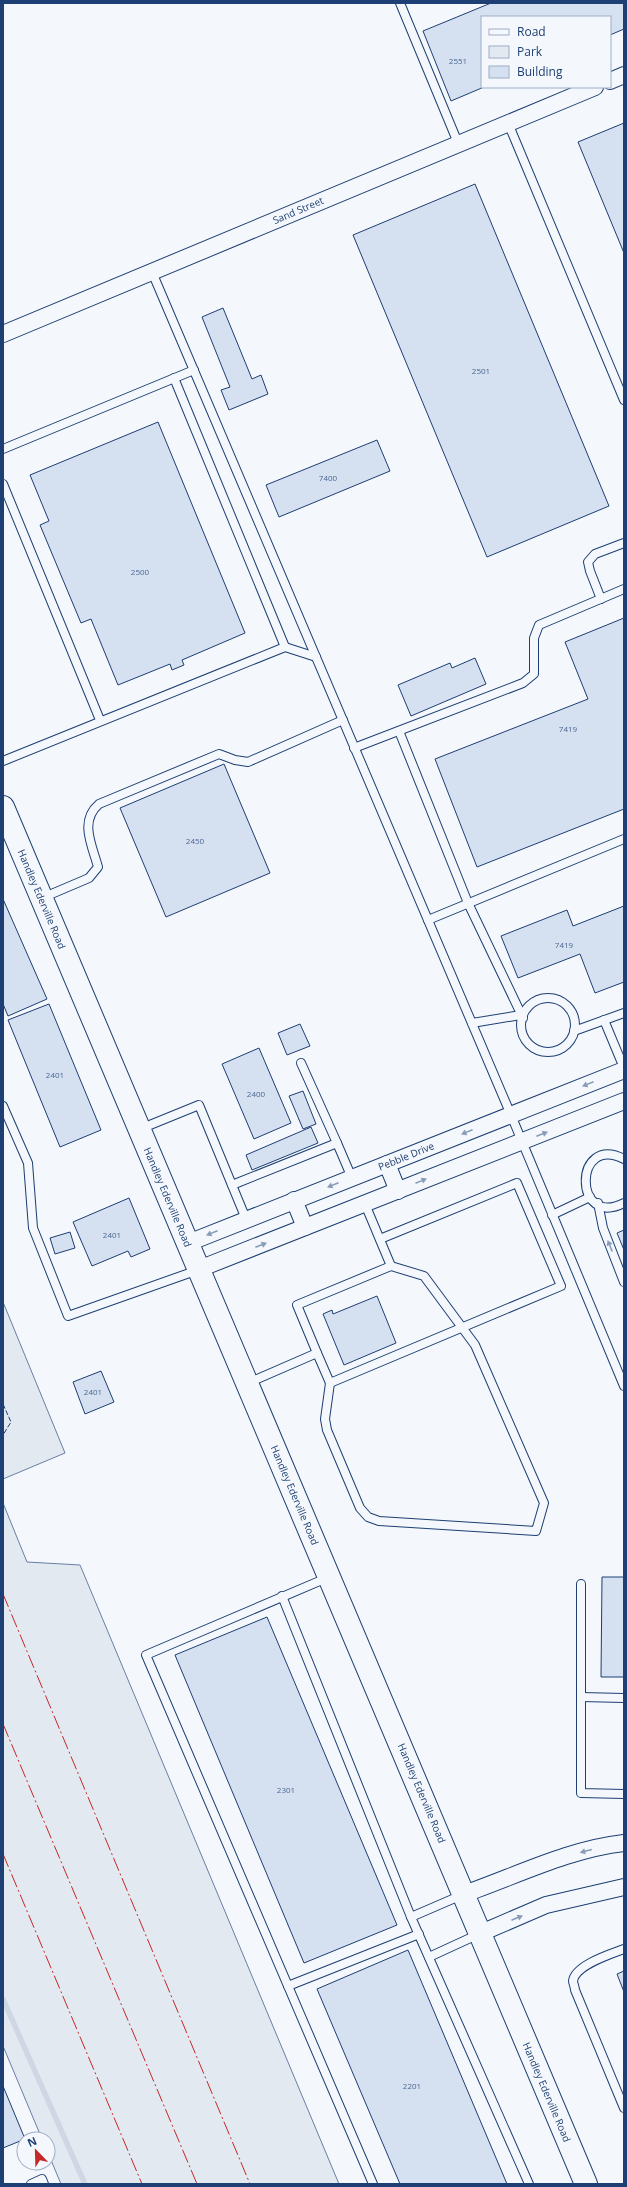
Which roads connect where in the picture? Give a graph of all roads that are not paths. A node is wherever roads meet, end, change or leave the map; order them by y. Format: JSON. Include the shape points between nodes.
{"nodes":[{"id":1,"x":400,"y":3,"type":"edge"},
{"id":2,"x":624,"y":75,"type":"edge"},
{"id":3,"x":611,"y":81,"type":"edge"},
{"id":4,"x":593,"y":88,"type":"edge"},
{"id":5,"x":508,"y":123,"type":"junction"},
{"id":6,"x":458,"y":143,"type":"junction"},
{"id":7,"x":152,"y":272,"type":"junction"},
{"id":8,"x":3,"y":334,"type":"edge"},
{"id":9,"x":194,"y":370,"type":"junction"},
{"id":10,"x":174,"y":378,"type":"junction"},
{"id":11,"x":624,"y":400,"type":"edge"},
{"id":12,"x":3,"y":448,"type":"edge"},
{"id":13,"x":3,"y":484,"type":"edge"},
{"id":14,"x":624,"y":543,"type":"edge"},
{"id":15,"x":624,"y":589,"type":"edge"},
{"id":16,"x":601,"y":599,"type":"junction"},
{"id":17,"x":285,"y":647,"type":"junction"},
{"id":18,"x":316,"y":657,"type":"junction"},
{"id":19,"x":100,"y":720,"type":"junction"},
{"id":20,"x":343,"y":720,"type":"junction"},
{"id":21,"x":399,"y":731,"type":"junction"},
{"id":22,"x":354,"y":748,"type":"junction"},
{"id":23,"x":3,"y":761,"type":"edge"},
{"id":24,"x":3,"y":806,"type":"edge"},
{"id":25,"x":8,"y":835,"type":"edge"},
{"id":26,"x":624,"y":839,"type":"edge"},
{"id":27,"x":42,"y":898,"type":"junction"},
{"id":28,"x":468,"y":903,"type":"junction"},
{"id":29,"x":428,"y":920,"type":"junction"},
{"id":30,"x":624,"y":1012,"type":"edge"},
{"id":31,"x":522,"y":1016,"type":"junction"},
{"id":32,"x":604,"y":1020,"type":"junction"},
{"id":33,"x":472,"y":1023,"type":"junction"},
{"id":34,"x":574,"y":1031,"type":"junction"},
{"id":35,"x":301,"y":1063,"type":"dead end"},
{"id":36,"x":624,"y":1069,"type":"edge"},
{"id":37,"x":624,"y":1101,"type":"edge"},
{"id":38,"x":3,"y":1106,"type":"edge"},
{"id":39,"x":511,"y":1115,"type":"junction"},
{"id":40,"x":139,"y":1129,"type":"junction"},
{"id":41,"x":521,"y":1142,"type":"junction"},
{"id":42,"x":337,"y":1144,"type":"junction"},
{"id":43,"x":624,"y":1159,"type":"edge"},
{"id":44,"x":387,"y":1164,"type":"junction"},
{"id":45,"x":352,"y":1178,"type":"junction"},
{"id":46,"x":232,"y":1185,"type":"junction"},
{"id":47,"x":398,"y":1190,"type":"junction"},
{"id":48,"x":590,"y":1197,"type":"junction"},
{"id":49,"x":294,"y":1200,"type":"junction"},
{"id":50,"x":598,"y":1203,"type":"junction"},
{"id":51,"x":624,"y":1203,"type":"edge"},
{"id":52,"x":365,"y":1204,"type":"junction"},
{"id":53,"x":552,"y":1215,"type":"junction"},
{"id":54,"x":246,"y":1219,"type":"junction"},
{"id":55,"x":305,"y":1228,"type":"junction"},
{"id":56,"x":380,"y":1239,"type":"junction"},
{"id":57,"x":188,"y":1243,"type":"junction"},
{"id":58,"x":391,"y":1266,"type":"junction"},
{"id":59,"x":199,"y":1269,"type":"junction"},
{"id":60,"x":624,"y":1282,"type":"edge"},
{"id":61,"x":463,"y":1327,"type":"junction"},
{"id":62,"x":317,"y":1353,"type":"junction"},
{"id":63,"x":247,"y":1383,"type":"junction"},
{"id":64,"x":330,"y":1383,"type":"junction"},
{"id":65,"x":624,"y":1386,"type":"edge"},
{"id":66,"x":330,"y":1576,"type":"junction"},
{"id":67,"x":582,"y":1584,"type":"dead end"},
{"id":68,"x":282,"y":1596,"type":"junction"},
{"id":69,"x":581,"y":1697,"type":"junction"},
{"id":70,"x":624,"y":1698,"type":"edge"},
{"id":71,"x":624,"y":1794,"type":"edge"},
{"id":72,"x":624,"y":1843,"type":"edge"},
{"id":73,"x":624,"y":1887,"type":"edge"},
{"id":74,"x":464,"y":1894,"type":"junction"},
{"id":75,"x":411,"y":1917,"type":"junction"},
{"id":76,"x":481,"y":1933,"type":"junction"},
{"id":77,"x":419,"y":1934,"type":"junction"},
{"id":78,"x":624,"y":1949,"type":"edge"},
{"id":79,"x":429,"y":1957,"type":"junction"},
{"id":80,"x":288,"y":1986,"type":"junction"},
{"id":81,"x":624,"y":2108,"type":"edge"},
{"id":82,"x":31,"y":2184,"type":"edge"},
{"id":83,"x":44,"y":2184,"type":"edge"},
{"id":84,"x":373,"y":2184,"type":"edge"},
{"id":85,"x":529,"y":2184,"type":"edge"},
{"id":86,"x":586,"y":2184,"type":"edge"}],
"edges":[{"from":1,"to":6,"type":"lane"},
{"from":2,"to":3,"type":"street"},
{"from":4,"to":5,"type":"street","name":"Sand Street"},
{"from":5,"to":6,"type":"street","name":"Sand Street"},
{"from":5,"to":11,"type":"lane"},
{"from":6,"to":7,"type":"street","name":"Sand Street"},
{"from":7,"to":8,"type":"street","name":"Sand Street"},
{"from":7,"to":9,"type":"lane"},
{"from":9,"to":10,"type":"lane"},
{"from":9,"to":18,"type":"lane"},
{"from":10,"to":12,"type":"lane"},
{"from":10,"to":17,"type":"lane"},
{"from":13,"to":19,"type":"lane"},
{"from":14,"to":16,"type":"lane","via":[[595,554],[588,562]]},
{"from":15,"to":16,"type":"lane"},
{"from":16,"to":21,"type":"lane","via":[[539,625],[534,638],[534,674],[523,684]]},
{"from":17,"to":18,"type":"lane"},
{"from":17,"to":19,"type":"lane"},
{"from":18,"to":20,"type":"lane"},
{"from":19,"to":23,"type":"lane"},
{"from":20,"to":22,"type":"lane"},
{"from":20,"to":27,"type":"lane","via":[[248,762],[218,754],[99,804],[91,810],[87,827],[98,866],[89,878]]},
{"from":21,"to":22,"type":"lane"},
{"from":21,"to":28,"type":"lane"},
{"from":22,"to":29,"type":"lane"},
{"from":24,"to":25,"type":"main road","name":"Handley Ederville Road"},
{"from":25,"to":27,"type":"main road","name":"Handley Ederville Road"},
{"from":26,"to":28,"type":"lane"},
{"from":27,"to":40,"type":"main road","name":"Handley Ederville Road"},
{"from":28,"to":29,"type":"lane"},
{"from":28,"to":31,"type":"lane"},
{"from":29,"to":33,"type":"lane"},
{"from":30,"to":32,"type":"lane"},
{"from":31,"to":33,"type":"lane"},
{"from":31,"to":34,"type":"lane","via":[[539,1000],[555,999],[569,1008],[575,1023]]},
{"from":31,"to":34,"type":"lane","via":[[523,1034],[527,1042],[541,1051],[550,1052],[565,1046]]},
{"from":32,"to":34,"type":"lane"},
{"from":32,"to":36,"type":"lane"},
{"from":33,"to":39,"type":"lane"},
{"from":35,"to":42,"type":"lane"},
{"from":36,"to":39,"type":"street","name":"Pebble Drive","one_way":true},
{"from":41,"to":37,"type":"street","one_way":true},
{"from":38,"to":59,"type":"lane","via":[[28,1163],[33,1228],[68,1316]]},
{"from":39,"to":41,"type":"lane"},
{"from":39,"to":44,"type":"street","name":"Pebble Drive","one_way":true},
{"from":40,"to":46,"type":"lane","via":[[199,1105]]},
{"from":40,"to":57,"type":"main road","name":"Handley Ederville Road"},
{"from":47,"to":41,"type":"street","one_way":true},
{"from":41,"to":53,"type":"lane"},
{"from":42,"to":45,"type":"lane"},
{"from":42,"to":46,"type":"lane"},
{"from":43,"to":48,"type":"lane","via":[[610,1155],[602,1156],[589,1166],[584,1182]]},
{"from":44,"to":45,"type":"street","name":"Pebble Drive"},
{"from":44,"to":47,"type":"street"},
{"from":45,"to":49,"type":"street","name":"Pebble Drive","one_way":true},
{"from":46,"to":54,"type":"lane"},
{"from":47,"to":52,"type":"street"},
{"from":48,"to":50,"type":"lane"},
{"from":48,"to":53,"type":"lane"},
{"from":49,"to":54,"type":"street","name":"Pebble Drive"},
{"from":49,"to":55,"type":"street"},
{"from":50,"to":51,"type":"lane","via":[[611,1207]]},
{"from":60,"to":50,"type":"lane","one_way":true,"via":[[603,1228]]},
{"from":52,"to":55,"type":"street"},
{"from":52,"to":56,"type":"lane"},
{"from":53,"to":65,"type":"lane"},
{"from":54,"to":57,"type":"street","name":"Pebble Drive","one_way":true},
{"from":59,"to":55,"type":"street","one_way":true},
{"from":56,"to":58,"type":"lane"},
{"from":56,"to":61,"type":"lane","via":[[517,1183],[561,1286]]},
{"from":57,"to":59,"type":"main road","name":"Handley Ederville Road"},
{"from":58,"to":61,"type":"lane","via":[[424,1276]]},
{"from":58,"to":62,"type":"lane","via":[[297,1306]]},
{"from":59,"to":63,"type":"main road","name":"Handley Ederville Road"},
{"from":61,"to":64,"type":"lane"},
{"from":61,"to":64,"type":"lane","via":[[475,1345],[544,1503],[536,1531],[379,1521],[368,1517],[360,1508],[327,1430],[325,1419]]},
{"from":62,"to":63,"type":"lane"},
{"from":62,"to":64,"type":"lane"},
{"from":63,"to":66,"type":"main road","name":"Handley Ederville Road"},
{"from":66,"to":68,"type":"lane"},
{"from":66,"to":74,"type":"main road","name":"Handley Ederville Road"},
{"from":67,"to":69,"type":"lane"},
{"from":68,"to":75,"type":"lane"},
{"from":68,"to":80,"type":"lane","via":[[146,1655]]},
{"from":69,"to":70,"type":"lane"},
{"from":69,"to":71,"type":"lane","via":[[581,1793]]},
{"from":72,"to":74,"type":"street","one_way":true,"via":[[566,1857]]},
{"from":76,"to":73,"type":"street","one_way":true,"via":[[546,1905]]},
{"from":74,"to":75,"type":"lane"},
{"from":74,"to":76,"type":"main road","name":"Handley Ederville Road"},
{"from":75,"to":77,"type":"lane"},
{"from":76,"to":79,"type":"lane"},
{"from":76,"to":86,"type":"main road","name":"Handley Ederville Road"},
{"from":77,"to":79,"type":"lane"},
{"from":77,"to":80,"type":"lane"},
{"from":78,"to":81,"type":"lane","via":[[589,1964],[578,1971],[573,1980]]},
{"from":79,"to":85,"type":"lane"},
{"from":80,"to":84,"type":"lane"},
{"from":82,"to":83,"type":"lane","via":[[42,2179]]}]}
